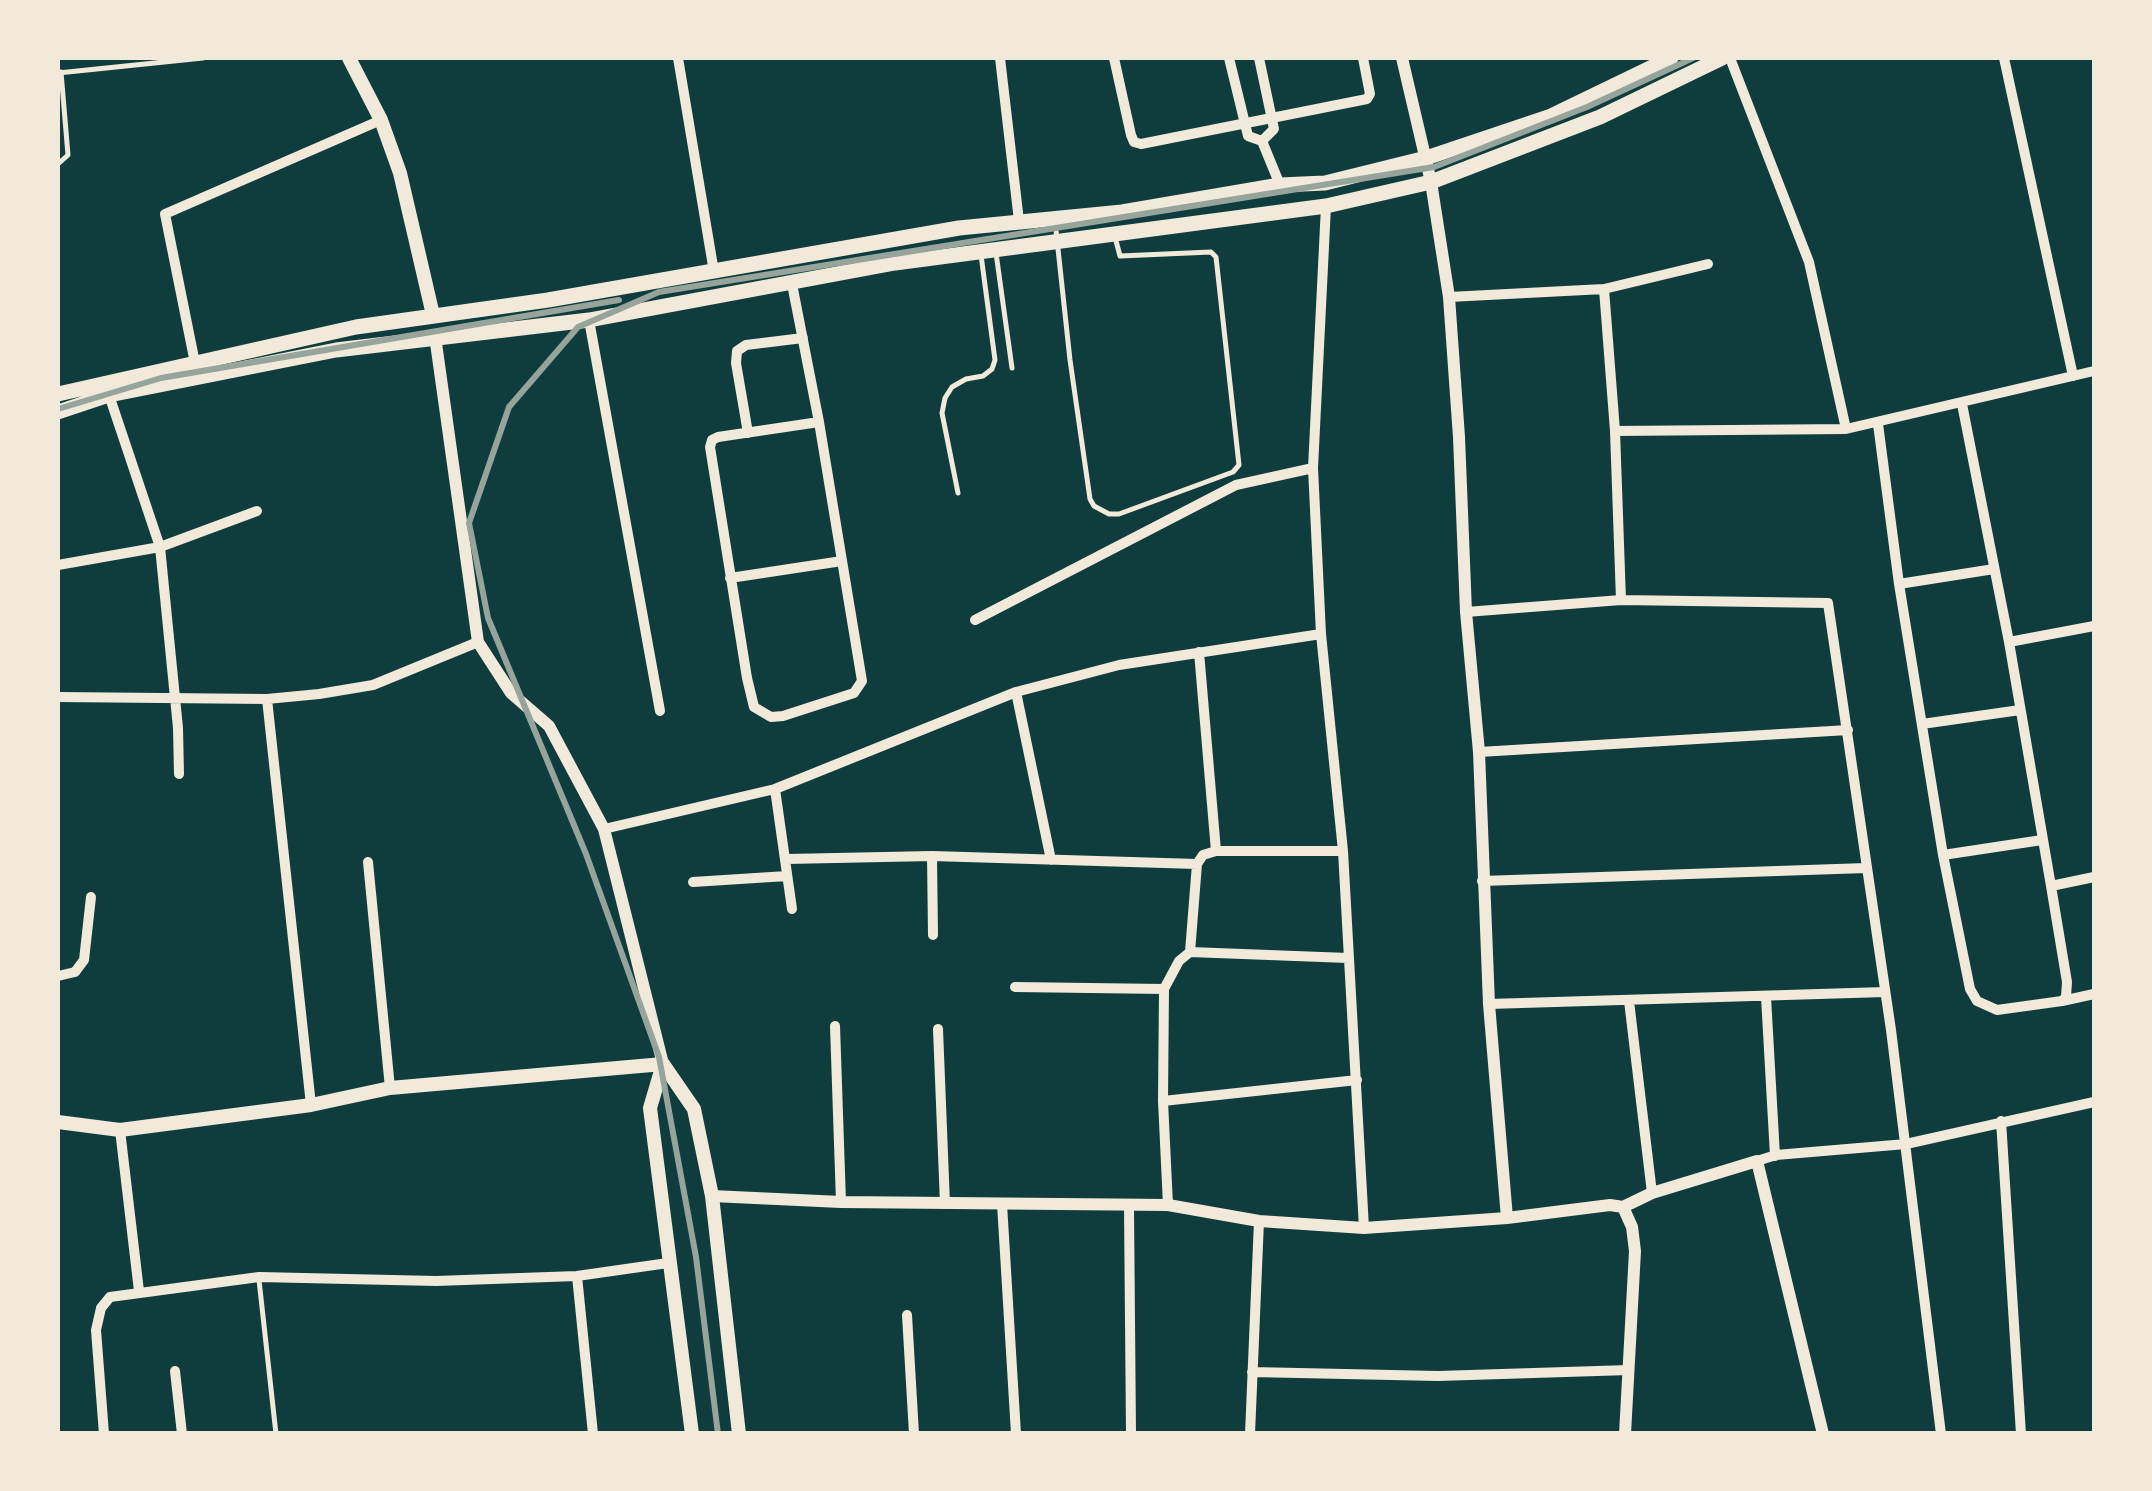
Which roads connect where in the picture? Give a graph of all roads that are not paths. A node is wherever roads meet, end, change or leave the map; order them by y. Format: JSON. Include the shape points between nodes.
{"nodes":[{"id":1,"x":204,"y":58,"type":"edge"},
{"id":2,"x":349,"y":58,"type":"edge"},
{"id":3,"x":678,"y":58,"type":"edge"},
{"id":4,"x":1000,"y":58,"type":"edge"},
{"id":5,"x":1114,"y":58,"type":"edge"},
{"id":6,"x":1229,"y":58,"type":"edge"},
{"id":7,"x":1259,"y":58,"type":"edge"},
{"id":8,"x":1363,"y":58,"type":"edge"},
{"id":9,"x":1402,"y":58,"type":"edge"},
{"id":10,"x":1722,"y":58,"type":"edge"},
{"id":11,"x":1730,"y":58,"type":"edge"},
{"id":12,"x":2004,"y":58,"type":"edge"},
{"id":13,"x":1667,"y":59,"type":"edge"},
{"id":14,"x":59,"y":72,"type":"edge"},
{"id":15,"x":1272,"y":119,"type":"junction"},
{"id":16,"x":380,"y":120,"type":"junction"},
{"id":17,"x":1244,"y":124,"type":"junction"},
{"id":18,"x":1262,"y":140,"type":"junction"},
{"id":19,"x":1426,"y":158,"type":"junction"},
{"id":20,"x":58,"y":164,"type":"edge"},
{"id":21,"x":1431,"y":182,"type":"junction"},
{"id":22,"x":1280,"y":185,"type":"junction"},
{"id":23,"x":1326,"y":206,"type":"junction"},
{"id":24,"x":1055,"y":218,"type":"junction"},
{"id":25,"x":1019,"y":221,"type":"junction"},
{"id":26,"x":1114,"y":234,"type":"junction"},
{"id":27,"x":1058,"y":241,"type":"junction"},
{"id":28,"x":988,"y":251,"type":"junction"},
{"id":29,"x":1708,"y":264,"type":"dead end"},
{"id":30,"x":714,"y":272,"type":"junction"},
{"id":31,"x":792,"y":284,"type":"junction"},
{"id":32,"x":1604,"y":289,"type":"junction"},
{"id":33,"x":1449,"y":296,"type":"junction"},
{"id":34,"x":433,"y":315,"type":"junction"},
{"id":35,"x":589,"y":320,"type":"junction"},
{"id":36,"x":435,"y":336,"type":"junction"},
{"id":37,"x":802,"y":338,"type":"junction"},
{"id":38,"x":262,"y":357,"type":"junction"},
{"id":39,"x":195,"y":362,"type":"junction"},
{"id":40,"x":1012,"y":368,"type":"dead end"},
{"id":41,"x":2094,"y":371,"type":"edge"},
{"id":42,"x":2073,"y":376,"type":"junction"},
{"id":43,"x":58,"y":394,"type":"edge"},
{"id":44,"x":109,"y":395,"type":"junction"},
{"id":45,"x":1962,"y":404,"type":"junction"},
{"id":46,"x":58,"y":412,"type":"edge"},
{"id":47,"x":819,"y":422,"type":"junction"},
{"id":48,"x":1878,"y":424,"type":"junction"},
{"id":49,"x":1846,"y":429,"type":"junction"},
{"id":50,"x":1615,"y":431,"type":"junction"},
{"id":51,"x":748,"y":433,"type":"junction"},
{"id":52,"x":1313,"y":468,"type":"junction"},
{"id":53,"x":958,"y":494,"type":"dead end"},
{"id":54,"x":257,"y":512,"type":"dead end"},
{"id":55,"x":160,"y":547,"type":"junction"},
{"id":56,"x":842,"y":560,"type":"junction"},
{"id":57,"x":58,"y":565,"type":"edge"},
{"id":58,"x":1994,"y":569,"type":"junction"},
{"id":59,"x":730,"y":578,"type":"junction"},
{"id":60,"x":1898,"y":584,"type":"junction"},
{"id":61,"x":1621,"y":600,"type":"junction"},
{"id":62,"x":1466,"y":612,"type":"junction"},
{"id":63,"x":975,"y":620,"type":"dead end"},
{"id":64,"x":2094,"y":626,"type":"edge"},
{"id":65,"x":1321,"y":634,"type":"junction"},
{"id":66,"x":478,"y":642,"type":"junction"},
{"id":67,"x":2009,"y":642,"type":"junction"},
{"id":68,"x":1198,"y":652,"type":"junction"},
{"id":69,"x":1016,"y":692,"type":"junction"},
{"id":70,"x":174,"y":696,"type":"junction"},
{"id":71,"x":58,"y":697,"type":"edge"},
{"id":72,"x":267,"y":699,"type":"junction"},
{"id":73,"x":2020,"y":710,"type":"junction"},
{"id":74,"x":660,"y":711,"type":"dead end"},
{"id":75,"x":1922,"y":724,"type":"junction"},
{"id":76,"x":1848,"y":730,"type":"junction"},
{"id":77,"x":1479,"y":752,"type":"junction"},
{"id":78,"x":178,"y":774,"type":"dead end"},
{"id":79,"x":776,"y":789,"type":"junction"},
{"id":80,"x":604,"y":829,"type":"junction"},
{"id":81,"x":2042,"y":840,"type":"junction"},
{"id":82,"x":1343,"y":851,"type":"junction"},
{"id":83,"x":1216,"y":852,"type":"junction"},
{"id":84,"x":1942,"y":855,"type":"junction"},
{"id":85,"x":932,"y":856,"type":"junction"},
{"id":86,"x":787,"y":859,"type":"junction"},
{"id":87,"x":1050,"y":860,"type":"junction"},
{"id":88,"x":368,"y":862,"type":"dead end"},
{"id":89,"x":1198,"y":864,"type":"junction"},
{"id":90,"x":1866,"y":868,"type":"junction"},
{"id":91,"x":788,"y":876,"type":"junction"},
{"id":92,"x":2094,"y":877,"type":"edge"},
{"id":93,"x":1482,"y":881,"type":"junction"},
{"id":94,"x":693,"y":882,"type":"dead end"},
{"id":95,"x":2051,"y":886,"type":"junction"},
{"id":96,"x":91,"y":896,"type":"dead end"},
{"id":97,"x":792,"y":909,"type":"dead end"},
{"id":98,"x":933,"y":935,"type":"dead end"},
{"id":99,"x":1190,"y":952,"type":"junction"},
{"id":100,"x":1348,"y":958,"type":"junction"},
{"id":101,"x":58,"y":976,"type":"edge"},
{"id":102,"x":1015,"y":987,"type":"dead end"},
{"id":103,"x":1164,"y":989,"type":"junction"},
{"id":104,"x":1886,"y":992,"type":"junction"},
{"id":105,"x":2094,"y":994,"type":"edge"},
{"id":106,"x":1766,"y":997,"type":"junction"},
{"id":107,"x":1629,"y":1000,"type":"junction"},
{"id":108,"x":2062,"y":1002,"type":"junction"},
{"id":109,"x":1488,"y":1004,"type":"junction"},
{"id":110,"x":835,"y":1026,"type":"dead end"},
{"id":111,"x":938,"y":1030,"type":"dead end"},
{"id":112,"x":663,"y":1064,"type":"junction"},
{"id":113,"x":1357,"y":1080,"type":"junction"},
{"id":114,"x":390,"y":1088,"type":"junction"},
{"id":115,"x":1163,"y":1101,"type":"junction"},
{"id":116,"x":2094,"y":1102,"type":"edge"},
{"id":117,"x":310,"y":1104,"type":"junction"},
{"id":118,"x":58,"y":1122,"type":"edge"},
{"id":119,"x":2000,"y":1122,"type":"junction"},
{"id":120,"x":120,"y":1130,"type":"junction"},
{"id":121,"x":1906,"y":1144,"type":"junction"},
{"id":122,"x":1775,"y":1156,"type":"junction"},
{"id":123,"x":1757,"y":1161,"type":"junction"},
{"id":124,"x":1652,"y":1193,"type":"junction"},
{"id":125,"x":712,"y":1196,"type":"junction"},
{"id":126,"x":841,"y":1202,"type":"junction"},
{"id":127,"x":945,"y":1204,"type":"junction"},
{"id":128,"x":1002,"y":1204,"type":"junction"},
{"id":129,"x":1168,"y":1205,"type":"junction"},
{"id":130,"x":1129,"y":1206,"type":"junction"},
{"id":131,"x":1623,"y":1206,"type":"junction"},
{"id":132,"x":1507,"y":1218,"type":"junction"},
{"id":133,"x":1259,"y":1221,"type":"junction"},
{"id":134,"x":1364,"y":1228,"type":"junction"},
{"id":135,"x":668,"y":1263,"type":"junction"},
{"id":136,"x":577,"y":1276,"type":"junction"},
{"id":137,"x":258,"y":1277,"type":"junction"},
{"id":138,"x":139,"y":1291,"type":"junction"},
{"id":139,"x":908,"y":1315,"type":"dead end"},
{"id":140,"x":1629,"y":1370,"type":"junction"},
{"id":141,"x":175,"y":1371,"type":"dead end"},
{"id":142,"x":1252,"y":1372,"type":"junction"},
{"id":143,"x":104,"y":1434,"type":"edge"},
{"id":144,"x":182,"y":1434,"type":"edge"},
{"id":145,"x":276,"y":1434,"type":"edge"},
{"id":146,"x":593,"y":1434,"type":"edge"},
{"id":147,"x":692,"y":1434,"type":"edge"},
{"id":148,"x":740,"y":1434,"type":"edge"},
{"id":149,"x":914,"y":1434,"type":"edge"},
{"id":150,"x":1016,"y":1434,"type":"edge"},
{"id":151,"x":1131,"y":1434,"type":"edge"},
{"id":152,"x":1250,"y":1434,"type":"edge"},
{"id":153,"x":1625,"y":1434,"type":"edge"},
{"id":154,"x":1823,"y":1434,"type":"edge"},
{"id":155,"x":1941,"y":1434,"type":"edge"},
{"id":156,"x":2020,"y":1434,"type":"edge"}],
"edges":[{"from":1,"to":14,"type":"lane"},
{"from":2,"to":16,"type":"main road"},
{"from":3,"to":30,"type":"street"},
{"from":4,"to":25,"type":"street"},
{"from":5,"to":17,"type":"street","via":[[1134,142]]},
{"from":6,"to":17,"type":"street"},
{"from":7,"to":15,"type":"street"},
{"from":8,"to":15,"type":"street","via":[[1367,99]]},
{"from":9,"to":19,"type":"street"},
{"from":10,"to":21,"type":"main road","via":[[1600,117]]},
{"from":11,"to":49,"type":"street","via":[[1809,262]]},
{"from":12,"to":42,"type":"street"},
{"from":13,"to":19,"type":"main road","via":[[1551,116]]},
{"from":14,"to":20,"type":"lane","via":[[68,155]]},
{"from":15,"to":17,"type":"street"},
{"from":15,"to":18,"type":"street","via":[[1274,130]]},
{"from":16,"to":34,"type":"main road","via":[[400,172]]},
{"from":16,"to":39,"type":"street","via":[[166,214]]},
{"from":17,"to":18,"type":"street","via":[[1248,136]]},
{"from":18,"to":22,"type":"street"},
{"from":19,"to":21,"type":"street"},
{"from":19,"to":22,"type":"main road","via":[[1325,183]]},
{"from":21,"to":23,"type":"main road"},
{"from":21,"to":33,"type":"street"},
{"from":22,"to":24,"type":"main road"},
{"from":23,"to":26,"type":"main road"},
{"from":23,"to":52,"type":"street"},
{"from":24,"to":25,"type":"main road"},
{"from":24,"to":27,"type":"lane"},
{"from":25,"to":30,"type":"main road"},
{"from":26,"to":27,"type":"main road"},
{"from":26,"to":27,"type":"lane","via":[[1120,256],[1216,257],[1239,464],[1233,472],[1118,514],[1090,499]]},
{"from":27,"to":28,"type":"main road"},
{"from":28,"to":31,"type":"main road"},
{"from":28,"to":40,"type":"lane"},
{"from":28,"to":53,"type":"lane","via":[[995,360],[984,376],[952,387],[942,414]]},
{"from":29,"to":32,"type":"street"},
{"from":30,"to":34,"type":"main road"},
{"from":31,"to":35,"type":"main road"},
{"from":31,"to":37,"type":"street"},
{"from":32,"to":33,"type":"street"},
{"from":32,"to":50,"type":"street"},
{"from":33,"to":62,"type":"street"},
{"from":34,"to":38,"type":"main road","via":[[356,327]]},
{"from":35,"to":36,"type":"main road"},
{"from":35,"to":74,"type":"street"},
{"from":36,"to":38,"type":"main road"},
{"from":36,"to":66,"type":"street"},
{"from":37,"to":47,"type":"street"},
{"from":37,"to":51,"type":"street","via":[[737,351]]},
{"from":38,"to":39,"type":"main road"},
{"from":38,"to":44,"type":"main road"},
{"from":39,"to":43,"type":"main road"},
{"from":41,"to":42,"type":"street"},
{"from":42,"to":45,"type":"street"},
{"from":44,"to":46,"type":"main road"},
{"from":44,"to":55,"type":"street"},
{"from":45,"to":48,"type":"street"},
{"from":45,"to":58,"type":"street"},
{"from":47,"to":51,"type":"street"},
{"from":47,"to":56,"type":"street"},
{"from":48,"to":49,"type":"street"},
{"from":48,"to":60,"type":"street"},
{"from":49,"to":50,"type":"street"},
{"from":50,"to":61,"type":"street"},
{"from":51,"to":59,"type":"street","via":[[718,437],[710,447]]},
{"from":52,"to":63,"type":"street","via":[[1236,485]]},
{"from":52,"to":65,"type":"street"},
{"from":54,"to":55,"type":"street"},
{"from":55,"to":57,"type":"street"},
{"from":55,"to":70,"type":"street"},
{"from":56,"to":59,"type":"street"},
{"from":56,"to":59,"type":"street","via":[[860,688],[784,716],[754,708]]},
{"from":58,"to":60,"type":"street"},
{"from":58,"to":67,"type":"street"},
{"from":60,"to":75,"type":"street"},
{"from":61,"to":62,"type":"street"},
{"from":61,"to":76,"type":"street","via":[[1828,603]]},
{"from":62,"to":77,"type":"street"},
{"from":64,"to":67,"type":"street"},
{"from":65,"to":68,"type":"street"},
{"from":65,"to":82,"type":"street"},
{"from":66,"to":72,"type":"street","via":[[373,684]]},
{"from":66,"to":80,"type":"street","via":[[511,693],[549,726]]},
{"from":67,"to":73,"type":"street"},
{"from":68,"to":69,"type":"street"},
{"from":68,"to":83,"type":"street"},
{"from":69,"to":79,"type":"street"},
{"from":69,"to":87,"type":"street"},
{"from":70,"to":71,"type":"street"},
{"from":70,"to":72,"type":"street"},
{"from":70,"to":78,"type":"street"},
{"from":72,"to":117,"type":"street"},
{"from":73,"to":75,"type":"street"},
{"from":73,"to":81,"type":"street"},
{"from":75,"to":84,"type":"street"},
{"from":76,"to":77,"type":"street"},
{"from":76,"to":90,"type":"street"},
{"from":77,"to":93,"type":"street"},
{"from":79,"to":80,"type":"street"},
{"from":79,"to":86,"type":"street"},
{"from":80,"to":112,"type":"street"},
{"from":81,"to":84,"type":"street"},
{"from":81,"to":95,"type":"street"},
{"from":82,"to":83,"type":"street"},
{"from":82,"to":100,"type":"street"},
{"from":83,"to":89,"type":"street"},
{"from":84,"to":108,"type":"street","via":[[1977,1001],[1997,1010]]},
{"from":85,"to":86,"type":"street"},
{"from":85,"to":87,"type":"street"},
{"from":85,"to":98,"type":"street"},
{"from":86,"to":91,"type":"street"},
{"from":87,"to":89,"type":"street"},
{"from":88,"to":114,"type":"street"},
{"from":89,"to":99,"type":"street"},
{"from":90,"to":93,"type":"street"},
{"from":90,"to":104,"type":"street"},
{"from":91,"to":94,"type":"street"},
{"from":91,"to":97,"type":"street"},
{"from":92,"to":95,"type":"street"},
{"from":93,"to":109,"type":"street"},
{"from":95,"to":108,"type":"street","via":[[2067,982]]},
{"from":96,"to":101,"type":"street","via":[[84,960],[75,972]]},
{"from":99,"to":100,"type":"street"},
{"from":99,"to":103,"type":"street","via":[[1178,960]]},
{"from":100,"to":113,"type":"street"},
{"from":102,"to":103,"type":"street"},
{"from":103,"to":115,"type":"street"},
{"from":104,"to":106,"type":"street"},
{"from":104,"to":121,"type":"street"},
{"from":105,"to":108,"type":"street"},
{"from":106,"to":107,"type":"street"},
{"from":106,"to":122,"type":"street"},
{"from":107,"to":109,"type":"street"},
{"from":107,"to":124,"type":"street"},
{"from":109,"to":132,"type":"street"},
{"from":110,"to":126,"type":"street"},
{"from":111,"to":127,"type":"street"},
{"from":112,"to":114,"type":"main road"},
{"from":112,"to":125,"type":"main road","via":[[694,1109]]},
{"from":112,"to":135,"type":"main road","via":[[650,1108]]},
{"from":113,"to":115,"type":"street"},
{"from":113,"to":134,"type":"street"},
{"from":114,"to":117,"type":"main road"},
{"from":115,"to":129,"type":"street"},
{"from":116,"to":119,"type":"street"},
{"from":117,"to":120,"type":"main road"},
{"from":118,"to":120,"type":"main road"},
{"from":119,"to":121,"type":"street"},
{"from":119,"to":156,"type":"street"},
{"from":120,"to":138,"type":"street"},
{"from":121,"to":122,"type":"street"},
{"from":121,"to":155,"type":"street"},
{"from":122,"to":123,"type":"street"},
{"from":123,"to":124,"type":"street"},
{"from":123,"to":154,"type":"street"},
{"from":124,"to":131,"type":"street"},
{"from":125,"to":126,"type":"street"},
{"from":125,"to":148,"type":"main road"},
{"from":126,"to":127,"type":"street"},
{"from":127,"to":128,"type":"street"},
{"from":128,"to":130,"type":"street"},
{"from":128,"to":150,"type":"street"},
{"from":129,"to":130,"type":"street"},
{"from":129,"to":133,"type":"street"},
{"from":130,"to":151,"type":"street"},
{"from":131,"to":132,"type":"street"},
{"from":131,"to":140,"type":"street","via":[[1635,1251]]},
{"from":132,"to":134,"type":"street"},
{"from":133,"to":134,"type":"street"},
{"from":133,"to":142,"type":"street"},
{"from":135,"to":136,"type":"street"},
{"from":135,"to":147,"type":"main road"},
{"from":136,"to":137,"type":"street"},
{"from":136,"to":146,"type":"street"},
{"from":137,"to":138,"type":"street"},
{"from":137,"to":145,"type":"lane"},
{"from":138,"to":143,"type":"street","via":[[110,1297],[101,1308],[96,1330]]},
{"from":139,"to":149,"type":"street"},
{"from":140,"to":142,"type":"street"},
{"from":140,"to":153,"type":"street"},
{"from":141,"to":144,"type":"street"},
{"from":142,"to":152,"type":"street"}]}
